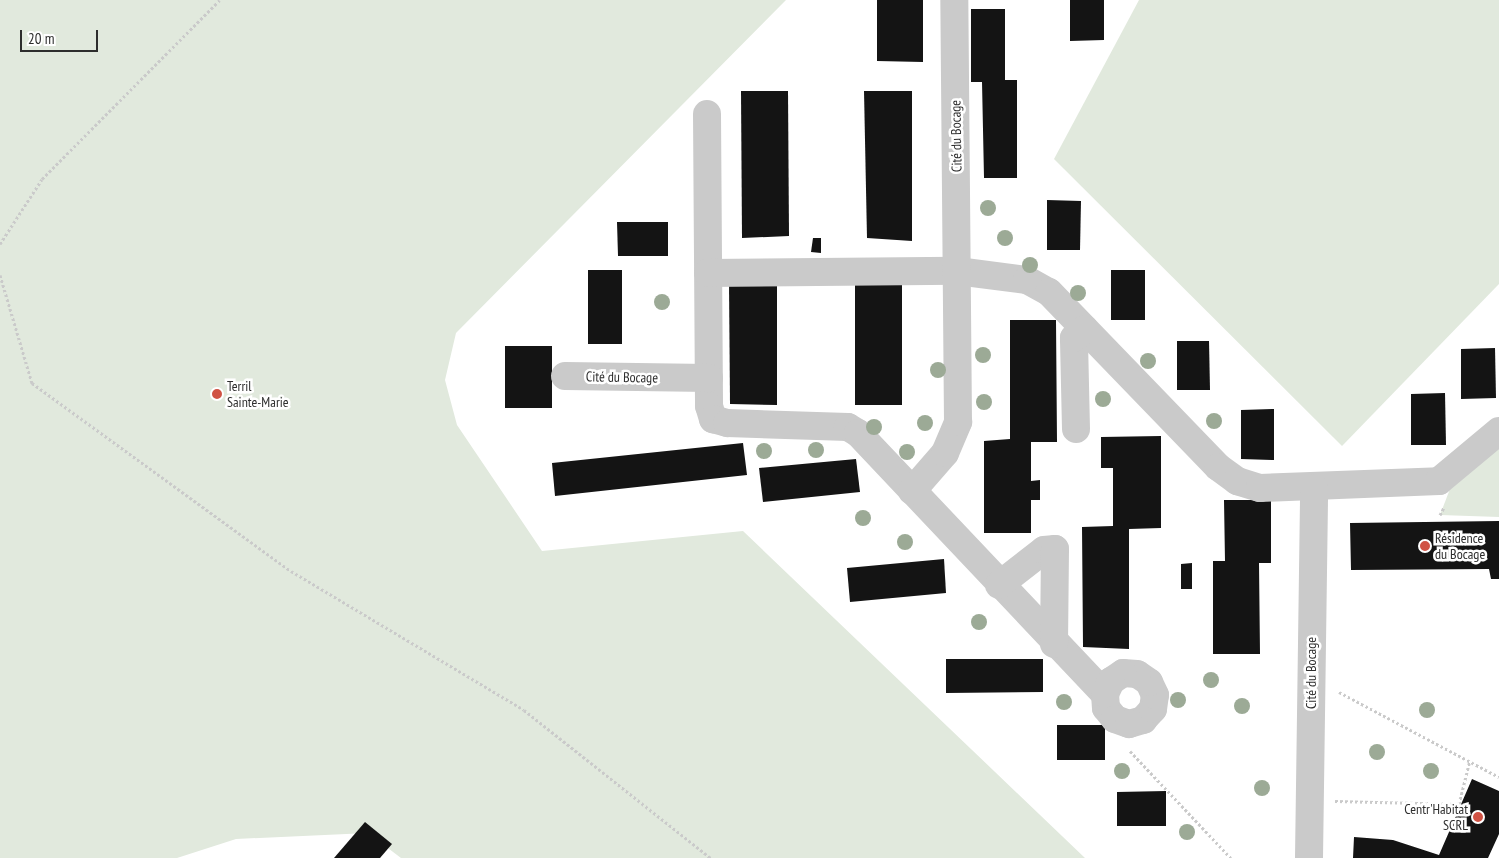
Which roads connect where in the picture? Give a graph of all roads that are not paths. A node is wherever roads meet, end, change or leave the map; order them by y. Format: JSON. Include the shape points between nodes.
{"nodes":[{"id":1,"x":954,"y":0,"type":"edge"},
{"id":2,"x":708,"y":114,"type":"dead end"},
{"id":3,"x":957,"y":271,"type":"junction"},
{"id":4,"x":708,"y":273,"type":"junction"},
{"id":5,"x":1085,"y":329,"type":"junction"},
{"id":6,"x":565,"y":376,"type":"dead end"},
{"id":7,"x":709,"y":378,"type":"junction"},
{"id":8,"x":1076,"y":428,"type":"dead end"},
{"id":9,"x":1499,"y":430,"type":"edge"},
{"id":10,"x":1314,"y":488,"type":"junction"},
{"id":11,"x":912,"y":491,"type":"junction"},
{"id":12,"x":999,"y":585,"type":"junction"},
{"id":13,"x":1054,"y":644,"type":"junction"},
{"id":14,"x":1105,"y":694,"type":"junction"},
{"id":15,"x":1309,"y":858,"type":"edge"}],
"edges":[{"from":1,"to":3,"type":"street","name":"Cité du Bocage"},
{"from":2,"to":4,"type":"street"},
{"from":3,"to":4,"type":"street"},
{"from":3,"to":5,"type":"street","via":[[1027,280],[1049,292]]},
{"from":3,"to":11,"type":"street","name":"Cité du Bocage","via":[[958,422],[945,453]]},
{"from":4,"to":7,"type":"street"},
{"from":5,"to":8,"type":"street","via":[[1074,338]]},
{"from":5,"to":10,"type":"street","via":[[1218,467],[1237,481],[1260,488]]},
{"from":6,"to":7,"type":"street","name":"Cité du Bocage"},
{"from":7,"to":11,"type":"street","via":[[713,419],[727,423],[848,427]]},
{"from":9,"to":10,"type":"street","via":[[1439,481]]},
{"from":10,"to":15,"type":"street","name":"Cité du Bocage"},
{"from":11,"to":12,"type":"street"},
{"from":12,"to":13,"type":"street"},
{"from":12,"to":13,"type":"street","via":[[1044,550],[1055,549]]},
{"from":13,"to":14,"type":"street"},
{"from":14,"to":14,"type":"street","via":[[1111,681],[1123,673],[1137,674],[1149,682],[1155,695],[1152,709],[1143,720],[1129,724],[1115,719],[1106,708]]}]}
